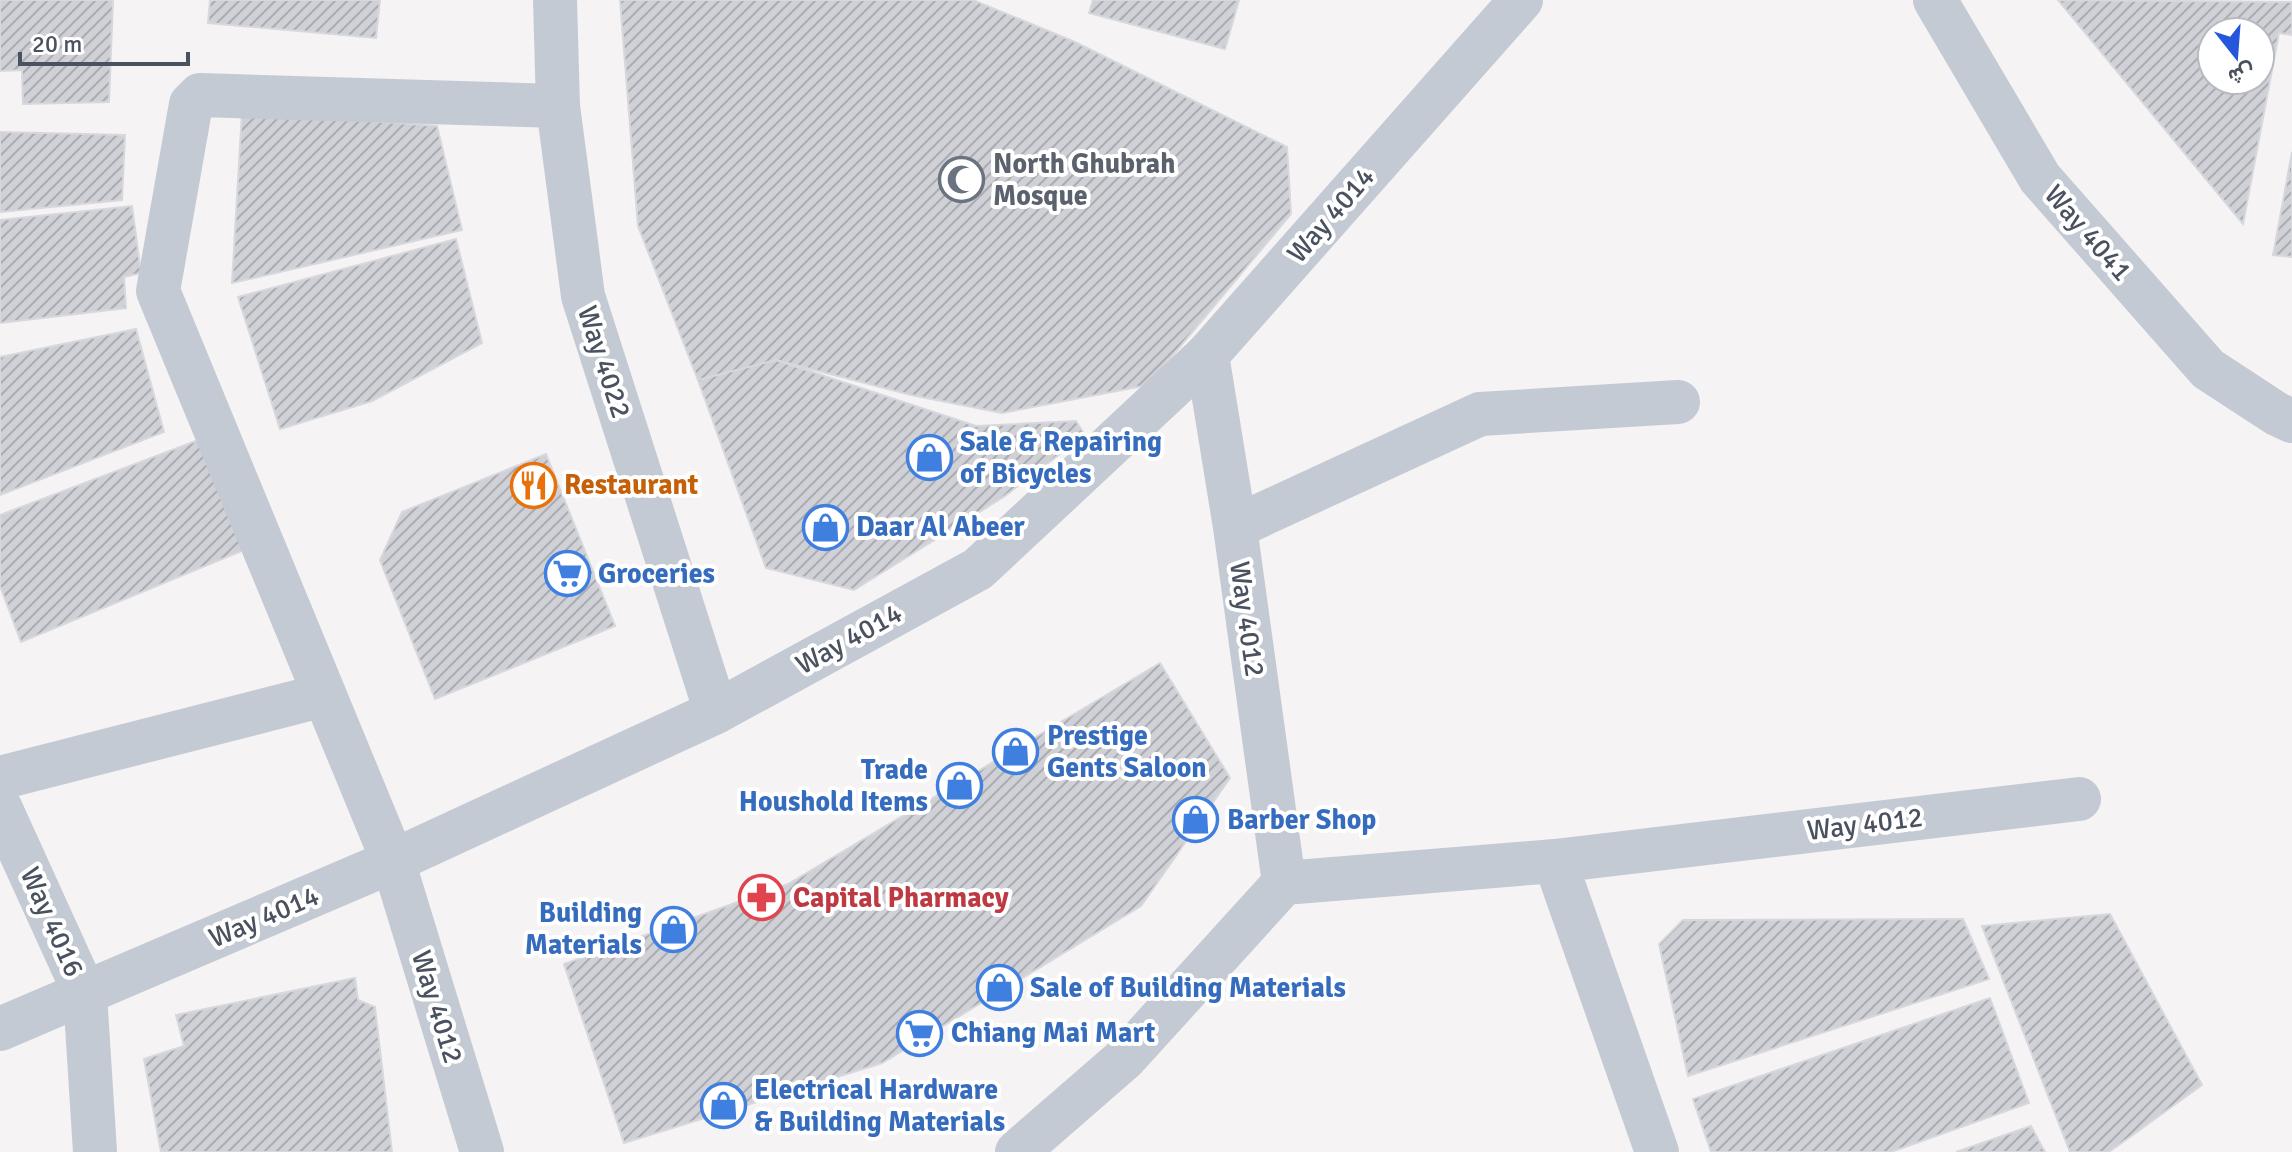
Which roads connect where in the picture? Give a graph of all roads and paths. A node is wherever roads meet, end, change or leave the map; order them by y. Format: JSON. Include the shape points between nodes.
{"nodes":[{"id":1,"x":555,"y":0,"type":"edge"},
{"id":2,"x":1521,"y":0,"type":"edge"},
{"id":3,"x":1935,"y":0,"type":"edge"},
{"id":4,"x":558,"y":106,"type":"junction"},
{"id":5,"x":1207,"y":355,"type":"junction"},
{"id":6,"x":1678,"y":402,"type":"dead end"},
{"id":7,"x":2292,"y":421,"type":"edge"},
{"id":8,"x":1235,"y":527,"type":"junction"},
{"id":9,"x":324,"y":695,"type":"junction"},
{"id":10,"x":716,"y":712,"type":"junction"},
{"id":11,"x":0,"y":778,"type":"edge"},
{"id":12,"x":2079,"y":799,"type":"dead end"},
{"id":13,"x":0,"y":807,"type":"edge"},
{"id":14,"x":393,"y":861,"type":"junction"},
{"id":15,"x":1555,"y":861,"type":"junction"},
{"id":16,"x":1284,"y":883,"type":"junction"},
{"id":17,"x":85,"y":994,"type":"junction"},
{"id":18,"x":0,"y":1029,"type":"edge"},
{"id":19,"x":95,"y":1152,"type":"edge"},
{"id":20,"x":482,"y":1152,"type":"edge"},
{"id":21,"x":1017,"y":1152,"type":"edge"},
{"id":22,"x":1657,"y":1152,"type":"edge"}],
"edges":[{"from":1,"to":4,"type":"street","name":"Way 4022"},
{"from":2,"to":5,"type":"street","name":"Way 4014"},
{"from":3,"to":7,"type":"street","name":"Way 4041","via":[[2040,178],[2208,369]]},
{"from":4,"to":9,"type":"street","name":"Way 4012","via":[[200,95],[191,104],[158,291]]},
{"from":4,"to":10,"type":"street","name":"Way 4022","via":[[583,296]]},
{"from":5,"to":8,"type":"street","name":"Way 4012"},
{"from":5,"to":10,"type":"street","name":"Way 4014","via":[[978,569]]},
{"from":6,"to":8,"type":"street","via":[[1480,414]]},
{"from":8,"to":16,"type":"street","name":"Way 4012"},
{"from":9,"to":11,"type":"street"},
{"from":9,"to":14,"type":"street","name":"Way 4012"},
{"from":10,"to":14,"type":"street","name":"Way 4014"},
{"from":12,"to":15,"type":"street","name":"Way 4012"},
{"from":13,"to":17,"type":"street","name":"Way 4016"},
{"from":14,"to":17,"type":"street","name":"Way 4014"},
{"from":14,"to":20,"type":"street","name":"Way 4012"},
{"from":15,"to":16,"type":"street","name":"Way 4012"},
{"from":15,"to":22,"type":"street"},
{"from":16,"to":21,"type":"street","via":[[1124,1059]]},
{"from":17,"to":18,"type":"street","name":"Way 4014"},
{"from":17,"to":19,"type":"street"}]}
